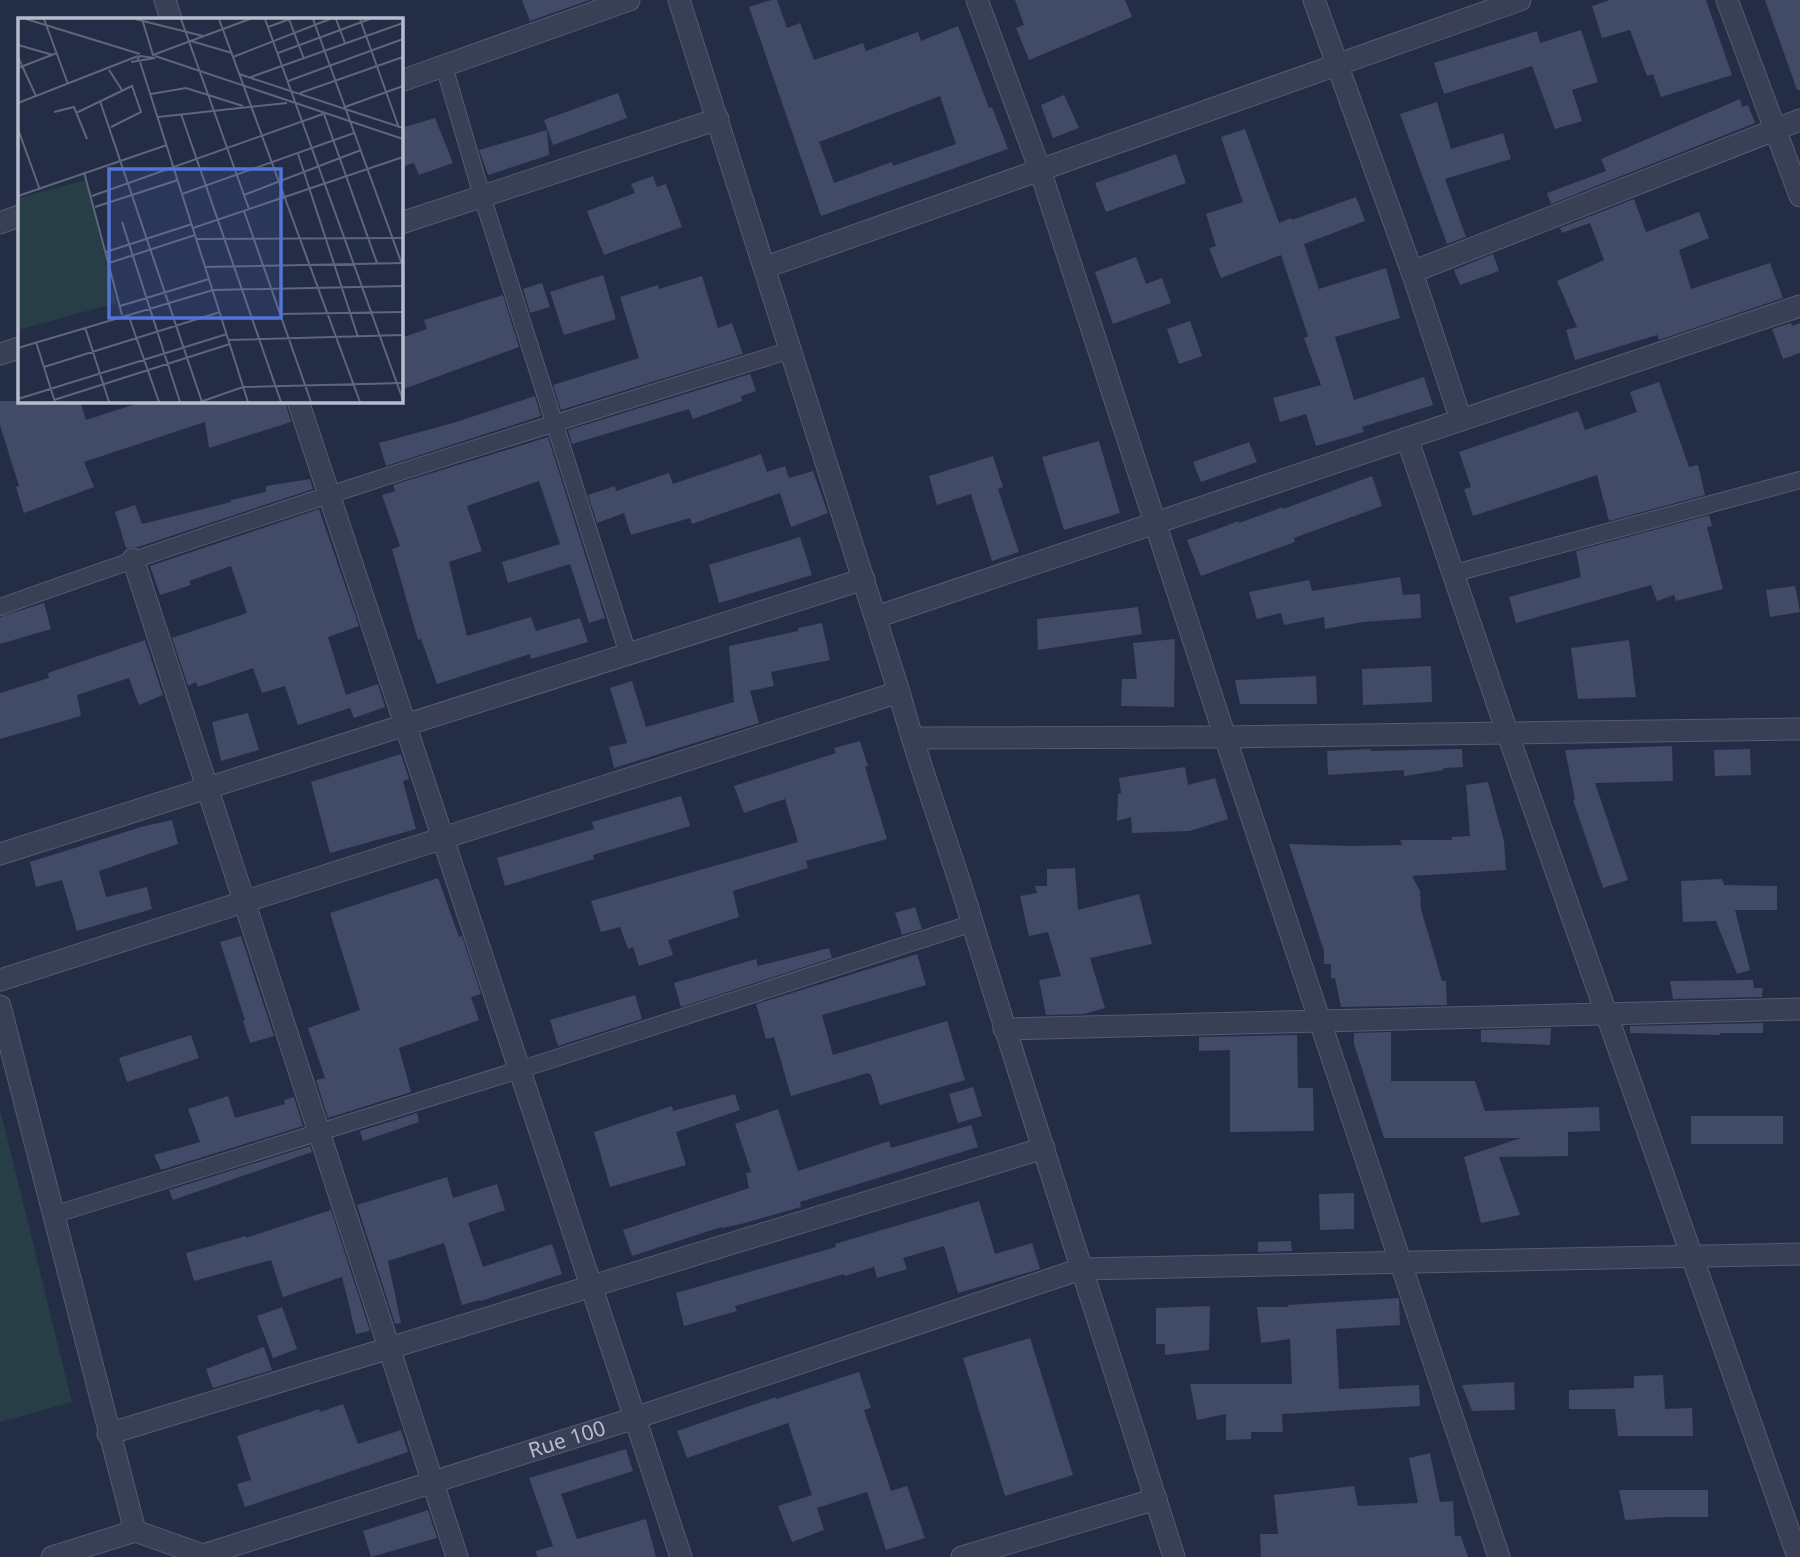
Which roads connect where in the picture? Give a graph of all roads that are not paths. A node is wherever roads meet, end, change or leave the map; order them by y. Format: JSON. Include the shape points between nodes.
{"nodes":[{"id":1,"x":165,"y":0,"type":"edge"},
{"id":2,"x":629,"y":0,"type":"edge"},
{"id":3,"x":679,"y":0,"type":"edge"},
{"id":4,"x":977,"y":0,"type":"edge"},
{"id":5,"x":1314,"y":0,"type":"edge"},
{"id":6,"x":1520,"y":0,"type":"edge"},
{"id":7,"x":1727,"y":0,"type":"edge"},
{"id":8,"x":171,"y":18,"type":"edge"},
{"id":9,"x":1337,"y":65,"type":"junction"},
{"id":10,"x":444,"y":66,"type":"junction"},
{"id":11,"x":402,"y":81,"type":"edge"},
{"id":12,"x":718,"y":119,"type":"junction"},
{"id":13,"x":1800,"y":120,"type":"edge"},
{"id":14,"x":1776,"y":130,"type":"junction"},
{"id":15,"x":1040,"y":170,"type":"junction"},
{"id":16,"x":482,"y":196,"type":"junction"},
{"id":17,"x":1800,"y":196,"type":"edge"},
{"id":18,"x":18,"y":216,"type":"edge"},
{"id":19,"x":0,"y":223,"type":"edge"},
{"id":20,"x":402,"y":223,"type":"edge"},
{"id":21,"x":766,"y":267,"type":"junction"},
{"id":22,"x":1412,"y":272,"type":"junction"},
{"id":23,"x":1800,"y":306,"type":"edge"},
{"id":24,"x":18,"y":348,"type":"edge"},
{"id":25,"x":791,"y":350,"type":"junction"},
{"id":26,"x":0,"y":354,"type":"edge"},
{"id":27,"x":298,"y":402,"type":"edge"},
{"id":28,"x":1461,"y":420,"type":"junction"},
{"id":29,"x":554,"y":423,"type":"junction"},
{"id":30,"x":1407,"y":439,"type":"junction"},
{"id":31,"x":1800,"y":480,"type":"edge"},
{"id":32,"x":329,"y":495,"type":"junction"},
{"id":33,"x":1157,"y":523,"type":"junction"},
{"id":34,"x":133,"y":559,"type":"junction"},
{"id":35,"x":1454,"y":573,"type":"junction"},
{"id":36,"x":864,"y":579,"type":"junction"},
{"id":37,"x":0,"y":607,"type":"edge"},
{"id":38,"x":876,"y":617,"type":"junction"},
{"id":39,"x":628,"y":654,"type":"junction"},
{"id":40,"x":900,"y":692,"type":"junction"},
{"id":41,"x":405,"y":725,"type":"junction"},
{"id":42,"x":1800,"y":729,"type":"edge"},
{"id":43,"x":1507,"y":732,"type":"junction"},
{"id":44,"x":1225,"y":737,"type":"junction"},
{"id":45,"x":912,"y":738,"type":"junction"},
{"id":46,"x":208,"y":789,"type":"junction"},
{"id":47,"x":443,"y":839,"type":"junction"},
{"id":48,"x":0,"y":854,"type":"edge"},
{"id":49,"x":244,"y":903,"type":"junction"},
{"id":50,"x":973,"y":923,"type":"junction"},
{"id":51,"x":0,"y":981,"type":"edge"},
{"id":52,"x":0,"y":1006,"type":"edge"},
{"id":53,"x":1800,"y":1009,"type":"edge"},
{"id":54,"x":1607,"y":1014,"type":"junction"},
{"id":55,"x":1321,"y":1021,"type":"junction"},
{"id":56,"x":1004,"y":1029,"type":"junction"},
{"id":57,"x":519,"y":1070,"type":"junction"},
{"id":58,"x":319,"y":1133,"type":"junction"},
{"id":59,"x":1044,"y":1148,"type":"junction"},
{"id":60,"x":53,"y":1215,"type":"junction"},
{"id":61,"x":1800,"y":1254,"type":"edge"},
{"id":62,"x":1693,"y":1256,"type":"junction"},
{"id":63,"x":1403,"y":1263,"type":"junction"},
{"id":64,"x":1082,"y":1269,"type":"junction"},
{"id":65,"x":591,"y":1287,"type":"junction"},
{"id":66,"x":390,"y":1349,"type":"junction"},
{"id":67,"x":635,"y":1418,"type":"junction"},
{"id":68,"x":108,"y":1434,"type":"junction"},
{"id":69,"x":433,"y":1483,"type":"junction"},
{"id":70,"x":1156,"y":1499,"type":"junction"},
{"id":71,"x":1792,"y":1517,"type":"edge"},
{"id":72,"x":135,"y":1531,"type":"junction"},
{"id":73,"x":204,"y":1556,"type":"edge"},
{"id":74,"x":52,"y":1557,"type":"edge"},
{"id":75,"x":457,"y":1557,"type":"edge"},
{"id":76,"x":681,"y":1557,"type":"edge"},
{"id":77,"x":962,"y":1557,"type":"edge"},
{"id":78,"x":1174,"y":1557,"type":"edge"},
{"id":79,"x":1499,"y":1557,"type":"edge"},
{"id":80,"x":1798,"y":1557,"type":"edge"}],
"edges":[{"from":1,"to":8,"type":"street"},
{"from":2,"to":10,"type":"street"},
{"from":3,"to":12,"type":"street"},
{"from":4,"to":15,"type":"street"},
{"from":5,"to":9,"type":"street"},
{"from":6,"to":9,"type":"street"},
{"from":7,"to":14,"type":"street"},
{"from":9,"to":15,"type":"street"},
{"from":9,"to":22,"type":"street"},
{"from":10,"to":11,"type":"street"},
{"from":10,"to":16,"type":"lane"},
{"from":12,"to":16,"type":"street"},
{"from":12,"to":21,"type":"street"},
{"from":13,"to":14,"type":"street"},
{"from":14,"to":17,"type":"street"},
{"from":14,"to":22,"type":"street"},
{"from":15,"to":21,"type":"street"},
{"from":15,"to":33,"type":"street"},
{"from":16,"to":20,"type":"street"},
{"from":16,"to":29,"type":"lane"},
{"from":18,"to":19,"type":"street"},
{"from":21,"to":25,"type":"street"},
{"from":22,"to":28,"type":"street"},
{"from":23,"to":28,"type":"street"},
{"from":24,"to":26,"type":"street"},
{"from":25,"to":29,"type":"lane"},
{"from":25,"to":36,"type":"street"},
{"from":27,"to":32,"type":"street"},
{"from":28,"to":30,"type":"street"},
{"from":29,"to":32,"type":"lane"},
{"from":29,"to":39,"type":"lane"},
{"from":30,"to":33,"type":"street"},
{"from":30,"to":35,"type":"street"},
{"from":31,"to":35,"type":"lane"},
{"from":32,"to":34,"type":"lane"},
{"from":32,"to":41,"type":"street"},
{"from":33,"to":38,"type":"street"},
{"from":33,"to":44,"type":"street"},
{"from":34,"to":37,"type":"lane"},
{"from":34,"to":46,"type":"street"},
{"from":35,"to":43,"type":"street"},
{"from":36,"to":38,"type":"street"},
{"from":36,"to":39,"type":"street"},
{"from":38,"to":40,"type":"street"},
{"from":39,"to":41,"type":"street"},
{"from":40,"to":45,"type":"street"},
{"from":40,"to":47,"type":"street"},
{"from":41,"to":46,"type":"street"},
{"from":41,"to":47,"type":"street"},
{"from":42,"to":43,"type":"street"},
{"from":43,"to":44,"type":"street"},
{"from":43,"to":54,"type":"street"},
{"from":44,"to":45,"type":"street"},
{"from":44,"to":55,"type":"street"},
{"from":45,"to":50,"type":"street"},
{"from":46,"to":48,"type":"street"},
{"from":46,"to":49,"type":"street"},
{"from":47,"to":49,"type":"street"},
{"from":47,"to":57,"type":"street"},
{"from":49,"to":51,"type":"street"},
{"from":49,"to":58,"type":"street"},
{"from":50,"to":56,"type":"street"},
{"from":50,"to":57,"type":"lane"},
{"from":52,"to":60,"type":"street"},
{"from":53,"to":54,"type":"street"},
{"from":54,"to":55,"type":"street"},
{"from":54,"to":62,"type":"street"},
{"from":55,"to":56,"type":"street"},
{"from":55,"to":63,"type":"street"},
{"from":56,"to":59,"type":"street"},
{"from":57,"to":58,"type":"lane"},
{"from":57,"to":65,"type":"street"},
{"from":58,"to":60,"type":"lane"},
{"from":58,"to":66,"type":"street"},
{"from":59,"to":64,"type":"street"},
{"from":59,"to":65,"type":"street"},
{"from":60,"to":68,"type":"street"},
{"from":61,"to":62,"type":"street","name":"Rue 100"},
{"from":62,"to":63,"type":"street","name":"Rue 100"},
{"from":62,"to":71,"type":"street"},
{"from":63,"to":64,"type":"street","name":"Rue 100"},
{"from":63,"to":79,"type":"street"},
{"from":64,"to":67,"type":"street","name":"Rue 100"},
{"from":64,"to":70,"type":"street"},
{"from":65,"to":66,"type":"street"},
{"from":65,"to":67,"type":"street"},
{"from":66,"to":68,"type":"street"},
{"from":66,"to":69,"type":"street"},
{"from":67,"to":69,"type":"street","name":"Rue 100"},
{"from":67,"to":76,"type":"street"},
{"from":68,"to":72,"type":"street"},
{"from":69,"to":73,"type":"street","name":"Rue 100"},
{"from":69,"to":75,"type":"street"},
{"from":70,"to":77,"type":"street"},
{"from":70,"to":78,"type":"street"},
{"from":71,"to":80,"type":"street"},
{"from":72,"to":73,"type":"street","name":"Rue 100"},
{"from":72,"to":74,"type":"street"}]}
